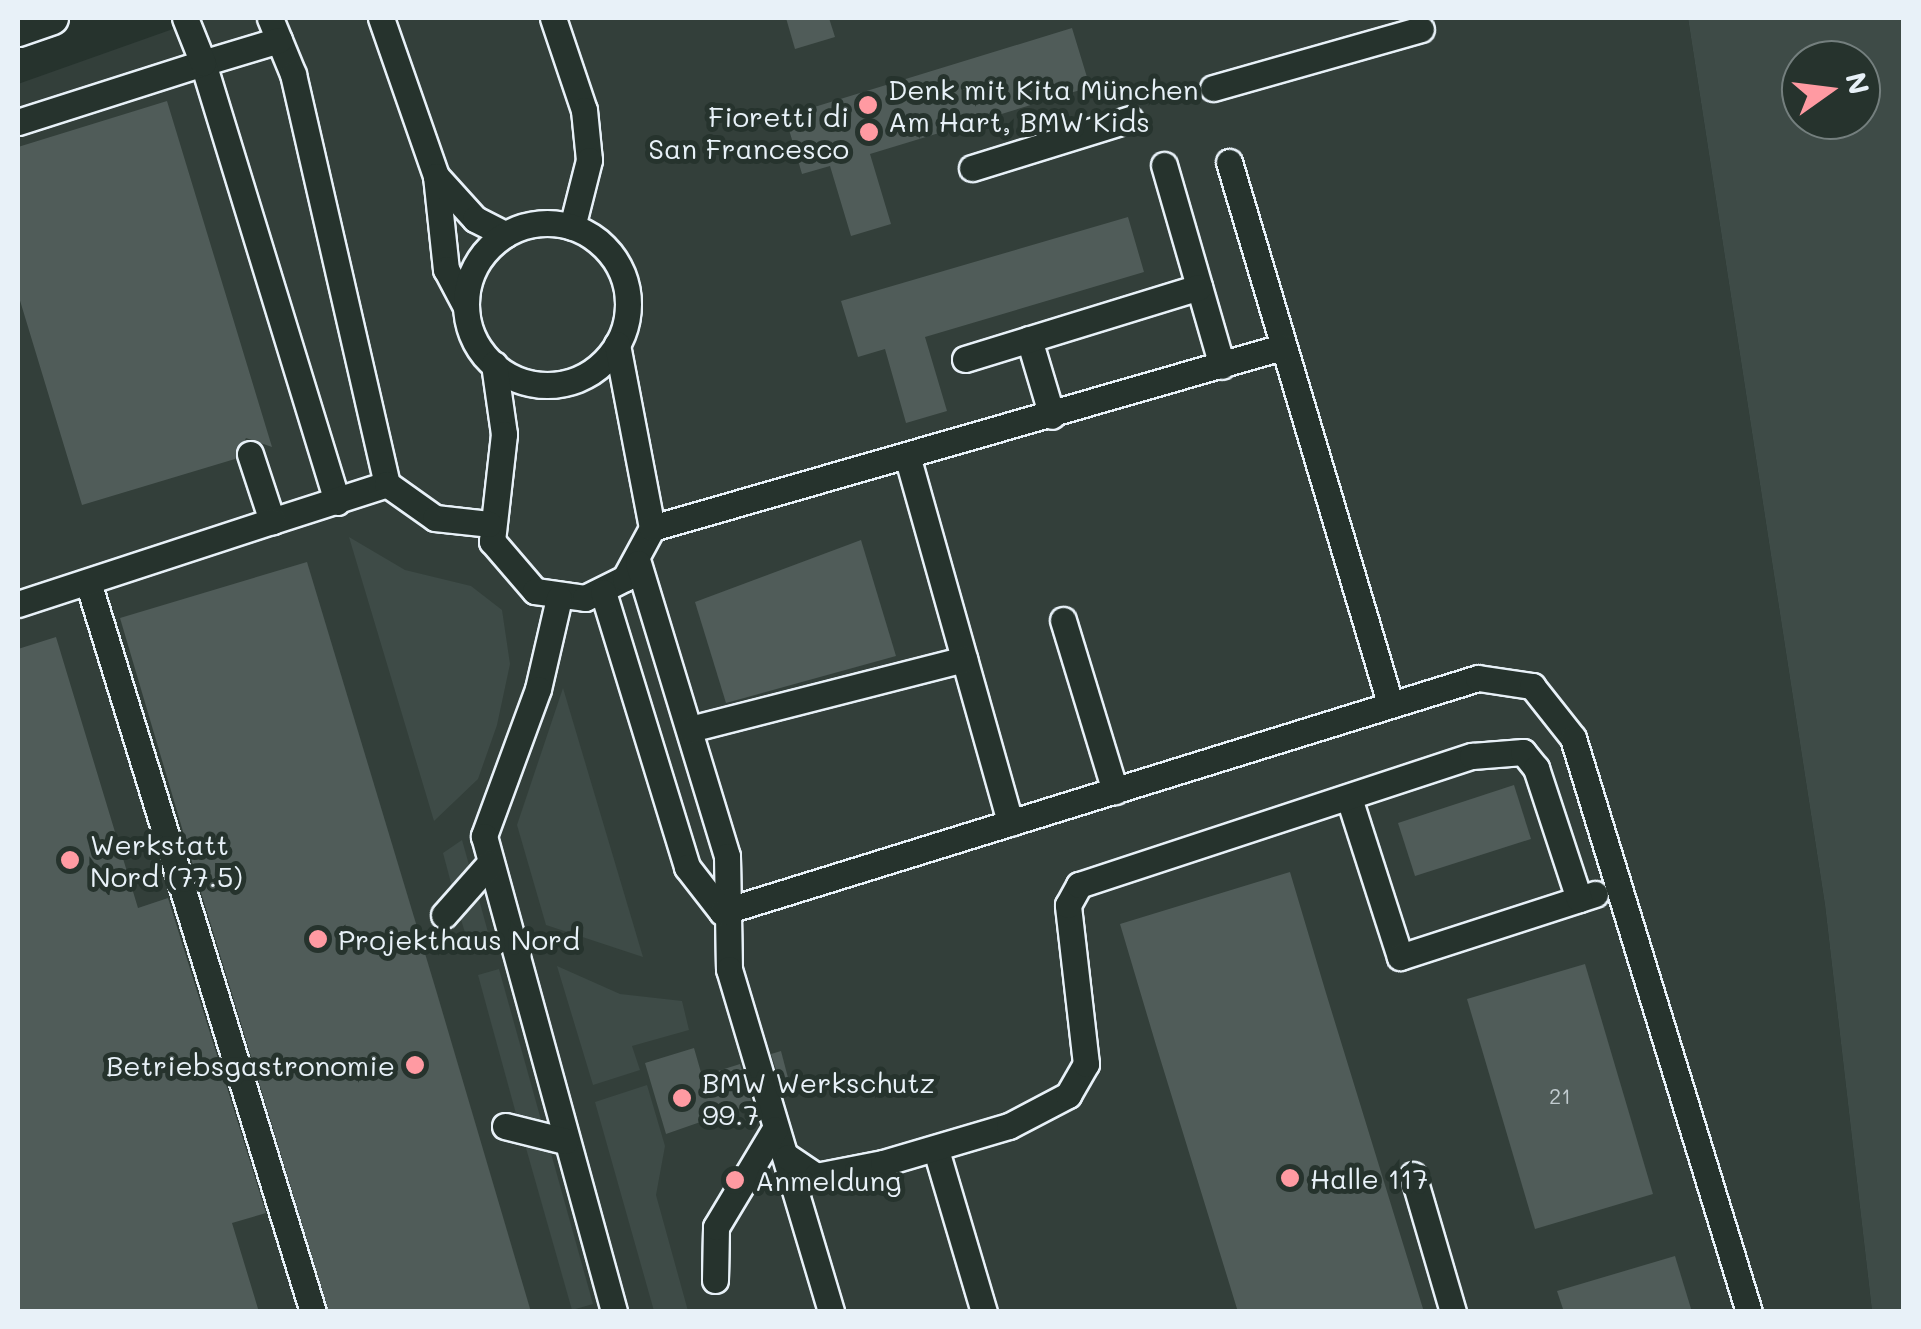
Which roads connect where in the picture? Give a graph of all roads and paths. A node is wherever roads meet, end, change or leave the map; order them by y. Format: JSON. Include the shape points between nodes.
{"nodes":[{"id":1,"x":52,"y":18,"type":"edge"},
{"id":2,"x":186,"y":18,"type":"edge"},
{"id":3,"x":381,"y":18,"type":"edge"},
{"id":4,"x":552,"y":18,"type":"edge"},
{"id":5,"x":274,"y":29,"type":"edge"},
{"id":6,"x":1421,"y":29,"type":"dead end"},
{"id":7,"x":18,"y":30,"type":"edge"},
{"id":8,"x":203,"y":63,"type":"junction"},
{"id":9,"x":1213,"y":88,"type":"dead end"},
{"id":10,"x":1130,"y":119,"type":"dead end"},
{"id":11,"x":18,"y":122,"type":"edge"},
{"id":12,"x":1229,"y":162,"type":"dead end"},
{"id":13,"x":1164,"y":166,"type":"dead end"},
{"id":14,"x":972,"y":168,"type":"dead end"},
{"id":15,"x":436,"y":176,"type":"junction"},
{"id":16,"x":572,"y":227,"type":"junction"},
{"id":17,"x":505,"y":234,"type":"junction"},
{"id":18,"x":1199,"y":288,"type":"junction"},
{"id":19,"x":466,"y":307,"type":"junction"},
{"id":20,"x":1029,"y":339,"type":"junction"},
{"id":21,"x":617,"y":344,"type":"junction"},
{"id":22,"x":1282,"y":348,"type":"junction"},
{"id":23,"x":965,"y":359,"type":"dead end"},
{"id":24,"x":494,"y":364,"type":"junction"},
{"id":25,"x":1222,"y":366,"type":"junction"},
{"id":26,"x":1052,"y":416,"type":"junction"},
{"id":27,"x":250,"y":454,"type":"dead end"},
{"id":28,"x":908,"y":459,"type":"junction"},
{"id":29,"x":387,"y":484,"type":"junction"},
{"id":30,"x":338,"y":502,"type":"junction"},
{"id":31,"x":272,"y":521,"type":"junction"},
{"id":32,"x":488,"y":524,"type":"junction"},
{"id":33,"x":652,"y":528,"type":"junction"},
{"id":34,"x":638,"y":563,"type":"junction"},
{"id":35,"x":88,"y":582,"type":"junction"},
{"id":36,"x":603,"y":592,"type":"junction"},
{"id":37,"x":559,"y":598,"type":"junction"},
{"id":38,"x":18,"y":604,"type":"edge"},
{"id":39,"x":1062,"y":620,"type":"dead end"},
{"id":40,"x":964,"y":659,"type":"junction"},
{"id":41,"x":1390,"y":704,"type":"junction"},
{"id":42,"x":690,"y":729,"type":"junction"},
{"id":43,"x":1115,"y":791,"type":"junction"},
{"id":44,"x":1349,"y":798,"type":"junction"},
{"id":45,"x":1010,"y":822,"type":"junction"},
{"id":46,"x":490,"y":863,"type":"junction"},
{"id":47,"x":1614,"y":888,"type":"junction"},
{"id":48,"x":1579,"y":899,"type":"junction"},
{"id":49,"x":722,"y":912,"type":"junction"},
{"id":50,"x":444,"y":915,"type":"dead end"},
{"id":51,"x":505,"y":1126,"type":"dead end"},
{"id":52,"x":775,"y":1130,"type":"junction"},
{"id":53,"x":565,"y":1140,"type":"junction"},
{"id":54,"x":936,"y":1150,"type":"junction"},
{"id":55,"x":788,"y":1158,"type":"junction"},
{"id":56,"x":1413,"y":1175,"type":"dead end"},
{"id":57,"x":715,"y":1280,"type":"dead end"},
{"id":58,"x":314,"y":1312,"type":"edge"},
{"id":59,"x":614,"y":1312,"type":"edge"},
{"id":60,"x":831,"y":1312,"type":"edge"},
{"id":61,"x":984,"y":1312,"type":"edge"},
{"id":62,"x":1453,"y":1312,"type":"edge"},
{"id":63,"x":1749,"y":1312,"type":"edge"}],
"edges":[{"from":1,"to":7,"type":"main road"},
{"from":2,"to":8,"type":"street"},
{"from":3,"to":15,"type":"street"},
{"from":4,"to":16,"type":"street","via":[[584,110],[589,160]]},
{"from":5,"to":8,"type":"street"},
{"from":5,"to":29,"type":"street"},
{"from":6,"to":9,"type":"street"},
{"from":8,"to":11,"type":"street","via":[[146,94]]},
{"from":8,"to":30,"type":"street"},
{"from":10,"to":14,"type":"street"},
{"from":12,"to":22,"type":"street"},
{"from":13,"to":18,"type":"street"},
{"from":15,"to":17,"type":"street","via":[[475,219]]},
{"from":15,"to":19,"type":"street","via":[[439,243]]},
{"from":16,"to":17,"type":"street","via":[[541,223]]},
{"from":16,"to":21,"type":"street","via":[[620,268],[628,306]]},
{"from":17,"to":19,"type":"street","via":[[476,266]]},
{"from":18,"to":20,"type":"street"},
{"from":18,"to":25,"type":"street"},
{"from":19,"to":24,"type":"street"},
{"from":20,"to":23,"type":"street"},
{"from":20,"to":26,"type":"street"},
{"from":21,"to":24,"type":"street","via":[[596,368],[560,384],[525,382]]},
{"from":21,"to":33,"type":"street"},
{"from":22,"to":25,"type":"street"},
{"from":22,"to":41,"type":"street"},
{"from":24,"to":32,"type":"street","via":[[504,434]]},
{"from":25,"to":26,"type":"street"},
{"from":26,"to":28,"type":"street"},
{"from":27,"to":31,"type":"street"},
{"from":28,"to":33,"type":"street"},
{"from":28,"to":40,"type":"street"},
{"from":29,"to":30,"type":"street"},
{"from":29,"to":32,"type":"street","via":[[435,518]]},
{"from":30,"to":31,"type":"street"},
{"from":31,"to":35,"type":"street"},
{"from":32,"to":37,"type":"street","via":[[508,570]]},
{"from":33,"to":34,"type":"street"},
{"from":34,"to":36,"type":"street"},
{"from":34,"to":42,"type":"street"},
{"from":35,"to":38,"type":"street"},
{"from":35,"to":58,"type":"street"},
{"from":36,"to":37,"type":"street"},
{"from":36,"to":49,"type":"street","via":[[687,867]]},
{"from":37,"to":46,"type":"street","via":[[538,689],[484,836]]},
{"from":39,"to":43,"type":"street"},
{"from":40,"to":42,"type":"street"},
{"from":40,"to":45,"type":"street"},
{"from":41,"to":43,"type":"street"},
{"from":41,"to":47,"type":"street","via":[[1478,678],[1532,686],[1554,704],[1573,738]]},
{"from":42,"to":49,"type":"street","via":[[727,856]]},
{"from":43,"to":45,"type":"street"},
{"from":44,"to":48,"type":"street","via":[[1472,756],[1523,752]]},
{"from":44,"to":48,"type":"street","via":[[1400,957]]},
{"from":44,"to":54,"type":"street","via":[[1079,885],[1068,905],[1082,1076],[1068,1095],[1009,1126]]},
{"from":45,"to":49,"type":"street"},
{"from":46,"to":50,"type":"street"},
{"from":46,"to":53,"type":"street"},
{"from":47,"to":48,"type":"street"},
{"from":47,"to":63,"type":"street"},
{"from":49,"to":52,"type":"street"},
{"from":51,"to":53,"type":"street"},
{"from":52,"to":55,"type":"street"},
{"from":52,"to":57,"type":"street","via":[[716,1227]]},
{"from":53,"to":59,"type":"street"},
{"from":54,"to":55,"type":"street","via":[[816,1176]]},
{"from":54,"to":61,"type":"street"},
{"from":55,"to":60,"type":"street"},
{"from":56,"to":62,"type":"street"}]}
